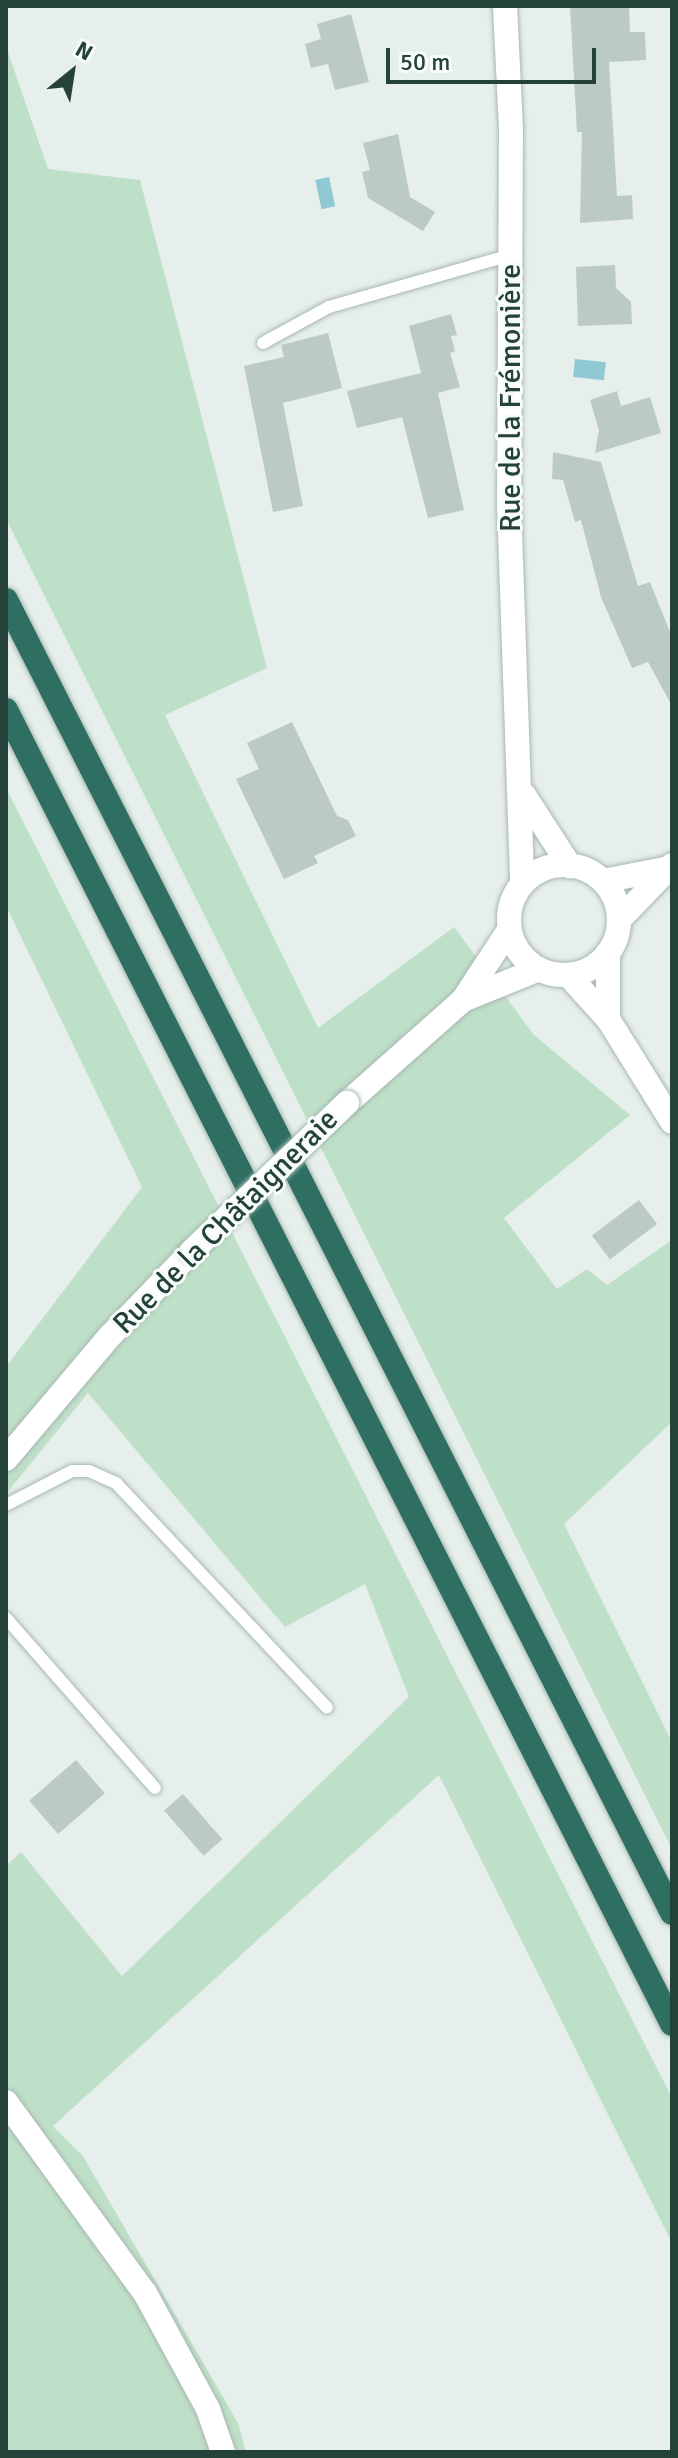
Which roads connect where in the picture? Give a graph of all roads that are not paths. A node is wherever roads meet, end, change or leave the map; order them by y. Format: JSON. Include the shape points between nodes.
{"nodes":[{"id":1,"x":505,"y":6,"type":"edge"},
{"id":2,"x":510,"y":255,"type":"junction"},
{"id":3,"x":263,"y":343,"type":"dead end"},
{"id":4,"x":6,"y":600,"type":"edge"},
{"id":5,"x":6,"y":710,"type":"edge"},
{"id":6,"x":521,"y":790,"type":"junction"},
{"id":7,"x":570,"y":866,"type":"junction"},
{"id":8,"x":671,"y":866,"type":"edge"},
{"id":9,"x":603,"y":881,"type":"junction"},
{"id":10,"x":522,"y":883,"type":"junction"},
{"id":11,"x":619,"y":920,"type":"junction"},
{"id":12,"x":509,"y":930,"type":"junction"},
{"id":13,"x":608,"y":953,"type":"junction"},
{"id":14,"x":539,"y":969,"type":"junction"},
{"id":15,"x":568,"y":975,"type":"junction"},
{"id":16,"x":463,"y":1000,"type":"junction"},
{"id":17,"x":608,"y":1019,"type":"junction"},
{"id":18,"x":672,"y":1122,"type":"edge"},
{"id":19,"x":6,"y":1459,"type":"edge"},
{"id":20,"x":6,"y":1505,"type":"edge"},
{"id":21,"x":6,"y":1618,"type":"edge"},
{"id":22,"x":327,"y":1708,"type":"dead end"},
{"id":23,"x":155,"y":1788,"type":"dead end"},
{"id":24,"x":672,"y":1913,"type":"edge"},
{"id":25,"x":672,"y":2024,"type":"edge"},
{"id":26,"x":6,"y":2102,"type":"edge"},
{"id":27,"x":223,"y":2452,"type":"edge"}],
"edges":[{"from":1,"to":2,"type":"street","name":"Rue de la Frémonière"},
{"from":2,"to":3,"type":"lane","via":[[329,307]]},
{"from":2,"to":6,"type":"street","name":"Rue de la Frémonière","via":[[509,504]]},
{"from":4,"to":24,"type":"highway"},
{"from":5,"to":25,"type":"highway"},
{"from":6,"to":7,"type":"street"},
{"from":6,"to":10,"type":"street","name":"Rue de la Frémonière"},
{"from":7,"to":9,"type":"street"},
{"from":7,"to":10,"type":"street","via":[[552,866]]},
{"from":8,"to":9,"type":"street"},
{"from":8,"to":11,"type":"street"},
{"from":9,"to":11,"type":"street"},
{"from":10,"to":12,"type":"street","name":"Rue de la Châtaigneraie","via":[[509,913]]},
{"from":11,"to":13,"type":"street"},
{"from":12,"to":14,"type":"street","via":[[525,960]]},
{"from":12,"to":16,"type":"street","name":"Rue de la Châtaigneraie"},
{"from":13,"to":15,"type":"street","via":[[597,964]]},
{"from":13,"to":17,"type":"street"},
{"from":14,"to":15,"type":"street"},
{"from":14,"to":16,"type":"street","name":"Rue de la Châtaigneraie"},
{"from":15,"to":17,"type":"street"},
{"from":16,"to":19,"type":"street","name":"Rue de la Châtaigneraie","bridge":true,"via":[[191,1252],[110,1336]]},
{"from":17,"to":18,"type":"street"},
{"from":20,"to":22,"type":"lane","via":[[72,1471],[89,1471],[116,1483]]},
{"from":21,"to":23,"type":"lane"},
{"from":26,"to":27,"type":"street","via":[[145,2293],[208,2409]]}]}
